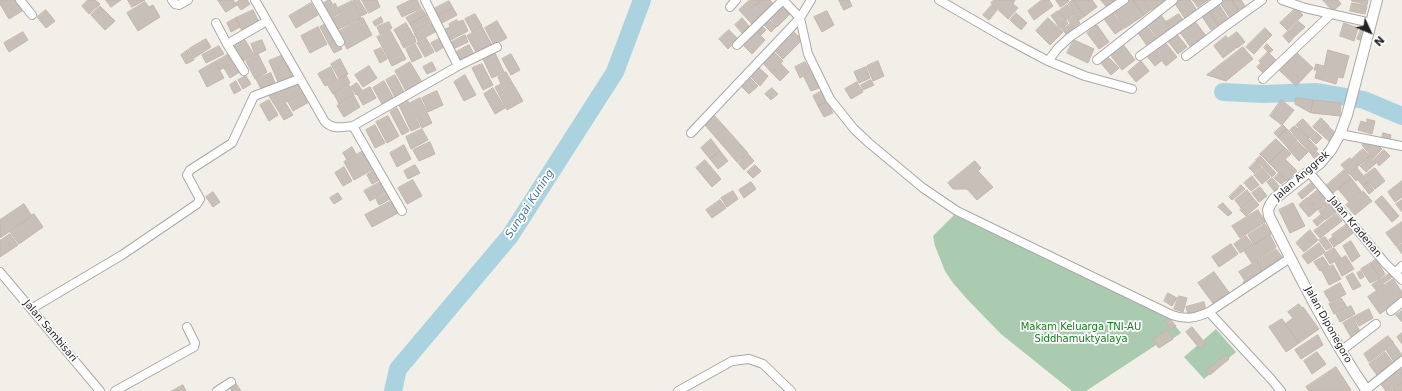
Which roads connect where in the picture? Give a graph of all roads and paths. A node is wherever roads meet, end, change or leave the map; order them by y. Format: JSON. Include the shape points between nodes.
{"nodes":[{"id":1,"x":20,"y":0,"type":"edge"},
{"id":2,"x":172,"y":0,"type":"edge"},
{"id":3,"x":188,"y":0,"type":"edge"},
{"id":4,"x":255,"y":0,"type":"edge"},
{"id":5,"x":316,"y":0,"type":"edge"},
{"id":6,"x":425,"y":0,"type":"edge"},
{"id":7,"x":736,"y":0,"type":"edge"},
{"id":8,"x":783,"y":0,"type":"edge"},
{"id":9,"x":810,"y":0,"type":"edge"},
{"id":10,"x":939,"y":0,"type":"edge"},
{"id":11,"x":1124,"y":0,"type":"edge"},
{"id":12,"x":1173,"y":0,"type":"edge"},
{"id":13,"x":1218,"y":0,"type":"edge"},
{"id":14,"x":1262,"y":0,"type":"edge"},
{"id":15,"x":1282,"y":0,"type":"edge"},
{"id":16,"x":1377,"y":0,"type":"edge"},
{"id":17,"x":730,"y":7,"type":"dead end"},
{"id":18,"x":1330,"y":14,"type":"junction"},
{"id":19,"x":32,"y":15,"type":"dead end"},
{"id":20,"x":800,"y":18,"type":"junction"},
{"id":21,"x":267,"y":21,"type":"junction"},
{"id":22,"x":216,"y":24,"type":"dead end"},
{"id":23,"x":1371,"y":24,"type":"junction"},
{"id":24,"x":340,"y":42,"type":"dead end"},
{"id":25,"x":227,"y":44,"type":"junction"},
{"id":26,"x":737,"y":44,"type":"dead end"},
{"id":27,"x":497,"y":47,"type":"dead end"},
{"id":28,"x":1140,"y":56,"type":"dead end"},
{"id":29,"x":1186,"y":56,"type":"dead end"},
{"id":30,"x":1097,"y":60,"type":"dead end"},
{"id":31,"x":1048,"y":61,"type":"junction"},
{"id":32,"x":458,"y":66,"type":"junction"},
{"id":33,"x":244,"y":71,"type":"dead end"},
{"id":34,"x":299,"y":79,"type":"junction"},
{"id":35,"x":1263,"y":79,"type":"dead end"},
{"id":36,"x":1132,"y":89,"type":"dead end"},
{"id":37,"x":353,"y":126,"type":"junction"},
{"id":38,"x":691,"y":133,"type":"dead end"},
{"id":39,"x":1340,"y":134,"type":"junction"},
{"id":40,"x":1402,"y":146,"type":"edge"},
{"id":41,"x":1309,"y":172,"type":"junction"},
{"id":42,"x":402,"y":211,"type":"dead end"},
{"id":43,"x":1290,"y":258,"type":"junction"},
{"id":44,"x":1402,"y":266,"type":"edge"},
{"id":45,"x":0,"y":272,"type":"edge"},
{"id":46,"x":1394,"y":272,"type":"junction"},
{"id":47,"x":1402,"y":280,"type":"edge"},
{"id":48,"x":1402,"y":302,"type":"edge"},
{"id":49,"x":31,"y":309,"type":"junction"},
{"id":50,"x":1209,"y":312,"type":"junction"},
{"id":51,"x":1391,"y":312,"type":"dead end"},
{"id":52,"x":1376,"y":324,"type":"dead end"},
{"id":53,"x":187,"y":327,"type":"dead end"},
{"id":54,"x":1341,"y":351,"type":"junction"},
{"id":55,"x":1402,"y":361,"type":"edge"},
{"id":56,"x":231,"y":382,"type":"dead end"},
{"id":57,"x":1367,"y":390,"type":"edge"},
{"id":58,"x":100,"y":391,"type":"edge"},
{"id":59,"x":115,"y":391,"type":"edge"},
{"id":60,"x":217,"y":391,"type":"edge"},
{"id":61,"x":678,"y":391,"type":"edge"},
{"id":62,"x":791,"y":391,"type":"edge"},
{"id":63,"x":1281,"y":391,"type":"edge"}],
"edges":[{"from":1,"to":19,"type":"street"},
{"from":2,"to":3,"type":"street","via":[[180,5]]},
{"from":4,"to":21,"type":"street"},
{"from":5,"to":24,"type":"street"},
{"from":6,"to":32,"type":"street"},
{"from":7,"to":17,"type":"street"},
{"from":8,"to":20,"type":"street"},
{"from":8,"to":26,"type":"street"},
{"from":9,"to":20,"type":"street"},
{"from":10,"to":31,"type":"street"},
{"from":11,"to":31,"type":"street","via":[[1070,37]]},
{"from":12,"to":30,"type":"street"},
{"from":13,"to":28,"type":"street"},
{"from":14,"to":29,"type":"street"},
{"from":15,"to":18,"type":"street"},
{"from":16,"to":23,"type":"street","name":"Jalan Anggrek"},
{"from":18,"to":23,"type":"street"},
{"from":18,"to":35,"type":"street"},
{"from":20,"to":38,"type":"street"},
{"from":20,"to":50,"type":"street","via":[[808,54],[830,99],[869,143],[935,197],[957,211],[1172,315],[1192,318]]},
{"from":21,"to":25,"type":"street"},
{"from":21,"to":34,"type":"street"},
{"from":22,"to":25,"type":"street"},
{"from":23,"to":39,"type":"street","name":"Jalan Anggrek"},
{"from":25,"to":33,"type":"street"},
{"from":27,"to":32,"type":"street"},
{"from":31,"to":36,"type":"street","via":[[1085,76]]},
{"from":32,"to":37,"type":"street"},
{"from":34,"to":37,"type":"street","via":[[325,122],[336,128]]},
{"from":34,"to":49,"type":"street","via":[[254,96],[232,143],[188,173],[200,199],[197,204],[122,255]]},
{"from":37,"to":42,"type":"street"},
{"from":39,"to":40,"type":"street"},
{"from":39,"to":41,"type":"street","name":"Jalan Anggrek","via":[[1332,150]]},
{"from":41,"to":43,"type":"street","name":"Jalan Anggrek","via":[[1274,199],[1268,210]]},
{"from":41,"to":46,"type":"street","name":"Jalan Kradenan"},
{"from":43,"to":50,"type":"street"},
{"from":43,"to":54,"type":"street","name":"Jalan Diponegoro"},
{"from":44,"to":46,"type":"street"},
{"from":45,"to":49,"type":"street","name":"Jalan Sambisari"},
{"from":46,"to":47,"type":"street","name":"Jalan Kradenan"},
{"from":48,"to":51,"type":"street"},
{"from":49,"to":58,"type":"street","name":"Jalan Sambisari"},
{"from":50,"to":63,"type":"street"},
{"from":52,"to":54,"type":"street"},
{"from":53,"to":59,"type":"street","via":[[195,343],[194,347]]},
{"from":54,"to":57,"type":"street","name":"Jalan Diponegoro"},
{"from":55,"to":57,"type":"street"},
{"from":56,"to":60,"type":"street"},
{"from":61,"to":62,"type":"street","via":[[732,361],[749,359],[763,364]]}]}
